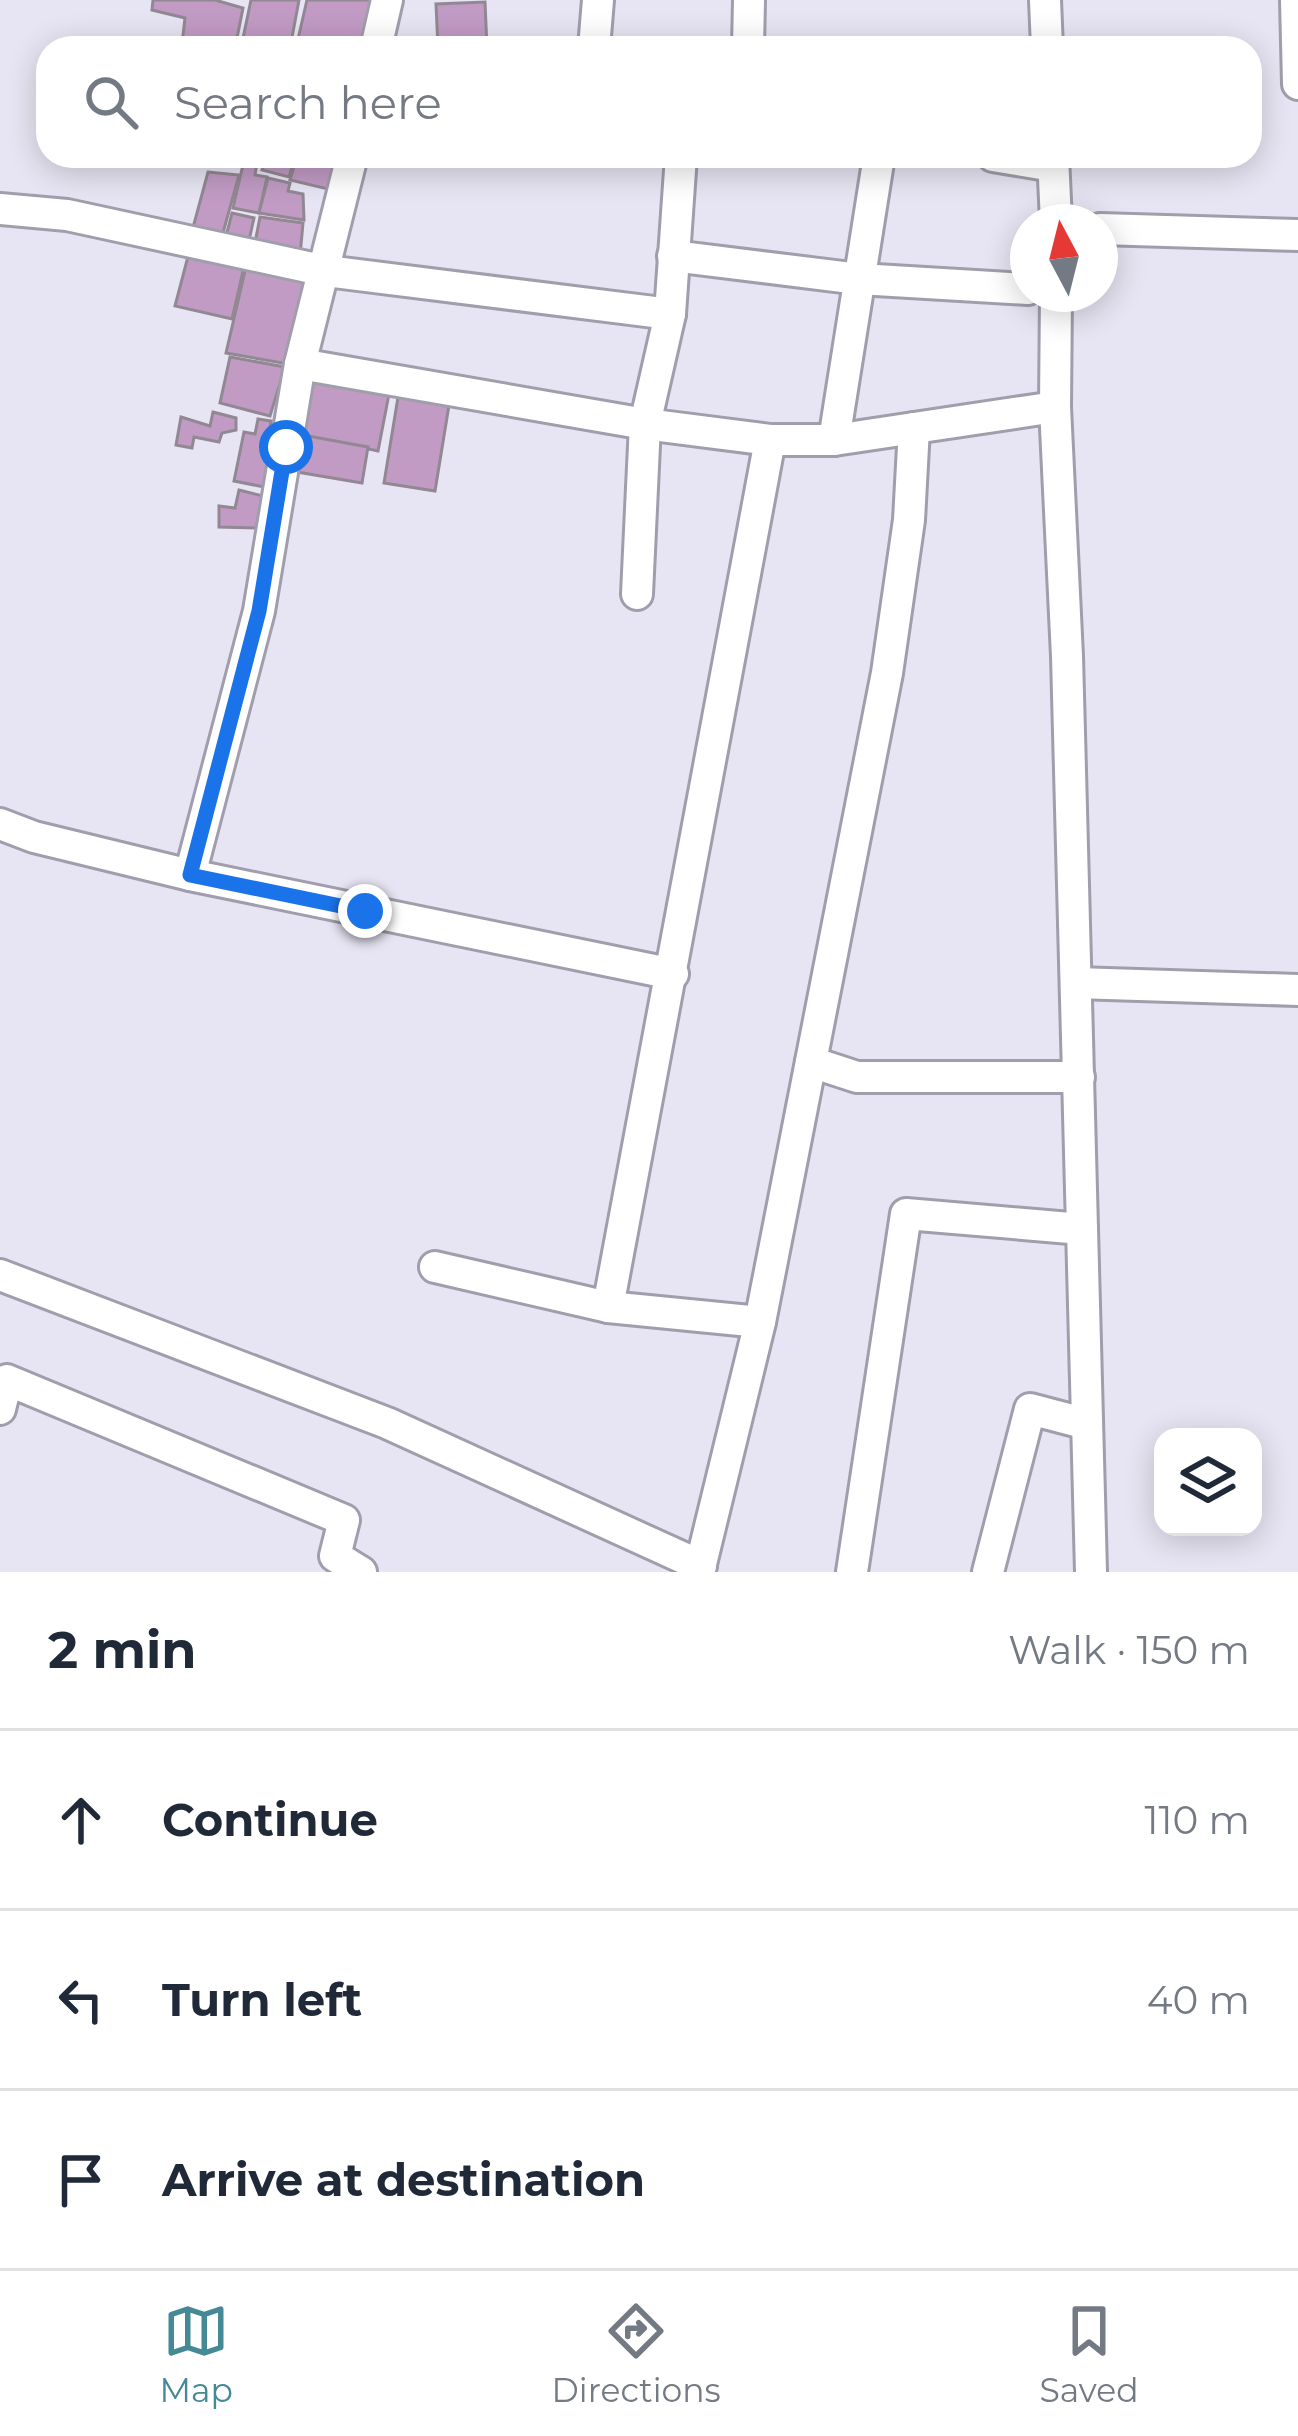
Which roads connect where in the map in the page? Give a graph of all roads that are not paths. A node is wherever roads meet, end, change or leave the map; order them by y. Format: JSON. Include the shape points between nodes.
{"nodes":[{"id":1,"x":387,"y":0,"type":"edge"},
{"id":2,"x":598,"y":0,"type":"edge"},
{"id":3,"x":749,"y":0,"type":"edge"},
{"id":4,"x":1045,"y":0,"type":"edge"},
{"id":5,"x":1296,"y":0,"type":"edge"},
{"id":6,"x":379,"y":36,"type":"edge"},
{"id":7,"x":595,"y":36,"type":"edge"},
{"id":8,"x":748,"y":36,"type":"edge"},
{"id":9,"x":1046,"y":36,"type":"edge"},
{"id":10,"x":1298,"y":84,"type":"edge"},
{"id":11,"x":349,"y":168,"type":"edge"},
{"id":12,"x":680,"y":168,"type":"edge"},
{"id":13,"x":877,"y":168,"type":"edge"},
{"id":14,"x":1053,"y":168,"type":"edge"},
{"id":15,"x":1055,"y":204,"type":"edge"},
{"id":16,"x":0,"y":208,"type":"edge"},
{"id":17,"x":1118,"y":230,"type":"edge"},
{"id":18,"x":1298,"y":235,"type":"edge"},
{"id":19,"x":674,"y":256,"type":"junction"},
{"id":20,"x":326,"y":271,"type":"junction"},
{"id":21,"x":859,"y":279,"type":"junction"},
{"id":22,"x":1010,"y":288,"type":"edge"},
{"id":23,"x":1056,"y":312,"type":"edge"},
{"id":24,"x":670,"y":314,"type":"junction"},
{"id":25,"x":301,"y":364,"type":"junction"},
{"id":26,"x":1055,"y":406,"type":"junction"},
{"id":27,"x":645,"y":424,"type":"junction"},
{"id":28,"x":914,"y":428,"type":"junction"},
{"id":29,"x":770,"y":440,"type":"junction"},
{"id":30,"x":834,"y":440,"type":"junction"},
{"id":31,"x":637,"y":594,"type":"dead end"},
{"id":32,"x":0,"y":824,"type":"edge"},
{"id":33,"x":190,"y":875,"type":"junction"},
{"id":34,"x":673,"y":974,"type":"junction"},
{"id":35,"x":1076,"y":982,"type":"junction"},
{"id":36,"x":1298,"y":990,"type":"edge"},
{"id":37,"x":811,"y":1062,"type":"junction"},
{"id":38,"x":1078,"y":1077,"type":"junction"},
{"id":39,"x":1082,"y":1228,"type":"junction"},
{"id":40,"x":435,"y":1267,"type":"dead end"},
{"id":41,"x":0,"y":1275,"type":"edge"},
{"id":42,"x":608,"y":1307,"type":"junction"},
{"id":43,"x":760,"y":1322,"type":"junction"},
{"id":44,"x":2,"y":1389,"type":"edge"},
{"id":45,"x":1087,"y":1424,"type":"junction"},
{"id":46,"x":700,"y":1569,"type":"edge"},
{"id":47,"x":361,"y":1572,"type":"edge"},
{"id":48,"x":852,"y":1572,"type":"edge"},
{"id":49,"x":988,"y":1572,"type":"edge"},
{"id":50,"x":1091,"y":1572,"type":"edge"}],
"edges":[{"from":1,"to":6,"type":"street"},
{"from":2,"to":7,"type":"street"},
{"from":3,"to":8,"type":"street"},
{"from":4,"to":9,"type":"street"},
{"from":5,"to":10,"type":"street"},
{"from":11,"to":20,"type":"street"},
{"from":12,"to":19,"type":"street"},
{"from":13,"to":21,"type":"street"},
{"from":14,"to":15,"type":"street"},
{"from":16,"to":20,"type":"street"},
{"from":17,"to":18,"type":"street"},
{"from":19,"to":21,"type":"street"},
{"from":19,"to":24,"type":"street"},
{"from":20,"to":24,"type":"street"},
{"from":20,"to":25,"type":"street"},
{"from":21,"to":22,"type":"street"},
{"from":21,"to":30,"type":"street"},
{"from":23,"to":26,"type":"street"},
{"from":24,"to":27,"type":"street"},
{"from":25,"to":27,"type":"street"},
{"from":25,"to":33,"type":"street","via":[[259,611]]},
{"from":26,"to":28,"type":"street"},
{"from":26,"to":35,"type":"street"},
{"from":27,"to":29,"type":"street"},
{"from":27,"to":31,"type":"street"},
{"from":28,"to":30,"type":"street"},
{"from":28,"to":37,"type":"street","via":[[887,673]]},
{"from":29,"to":30,"type":"street"},
{"from":29,"to":34,"type":"street"},
{"from":32,"to":33,"type":"street"},
{"from":33,"to":34,"type":"street"},
{"from":34,"to":42,"type":"street"},
{"from":35,"to":36,"type":"street"},
{"from":35,"to":38,"type":"street"},
{"from":37,"to":38,"type":"street","via":[[857,1077]]},
{"from":37,"to":43,"type":"street"},
{"from":38,"to":39,"type":"street"},
{"from":39,"to":45,"type":"street"},
{"from":39,"to":48,"type":"street","via":[[906,1214]]},
{"from":40,"to":42,"type":"street"},
{"from":41,"to":46,"type":"street","via":[[387,1423]]},
{"from":42,"to":43,"type":"street"},
{"from":43,"to":46,"type":"street"},
{"from":44,"to":47,"type":"street","via":[[344,1520],[335,1556]]},
{"from":45,"to":49,"type":"street","via":[[1030,1409]]},
{"from":45,"to":50,"type":"street"}]}
